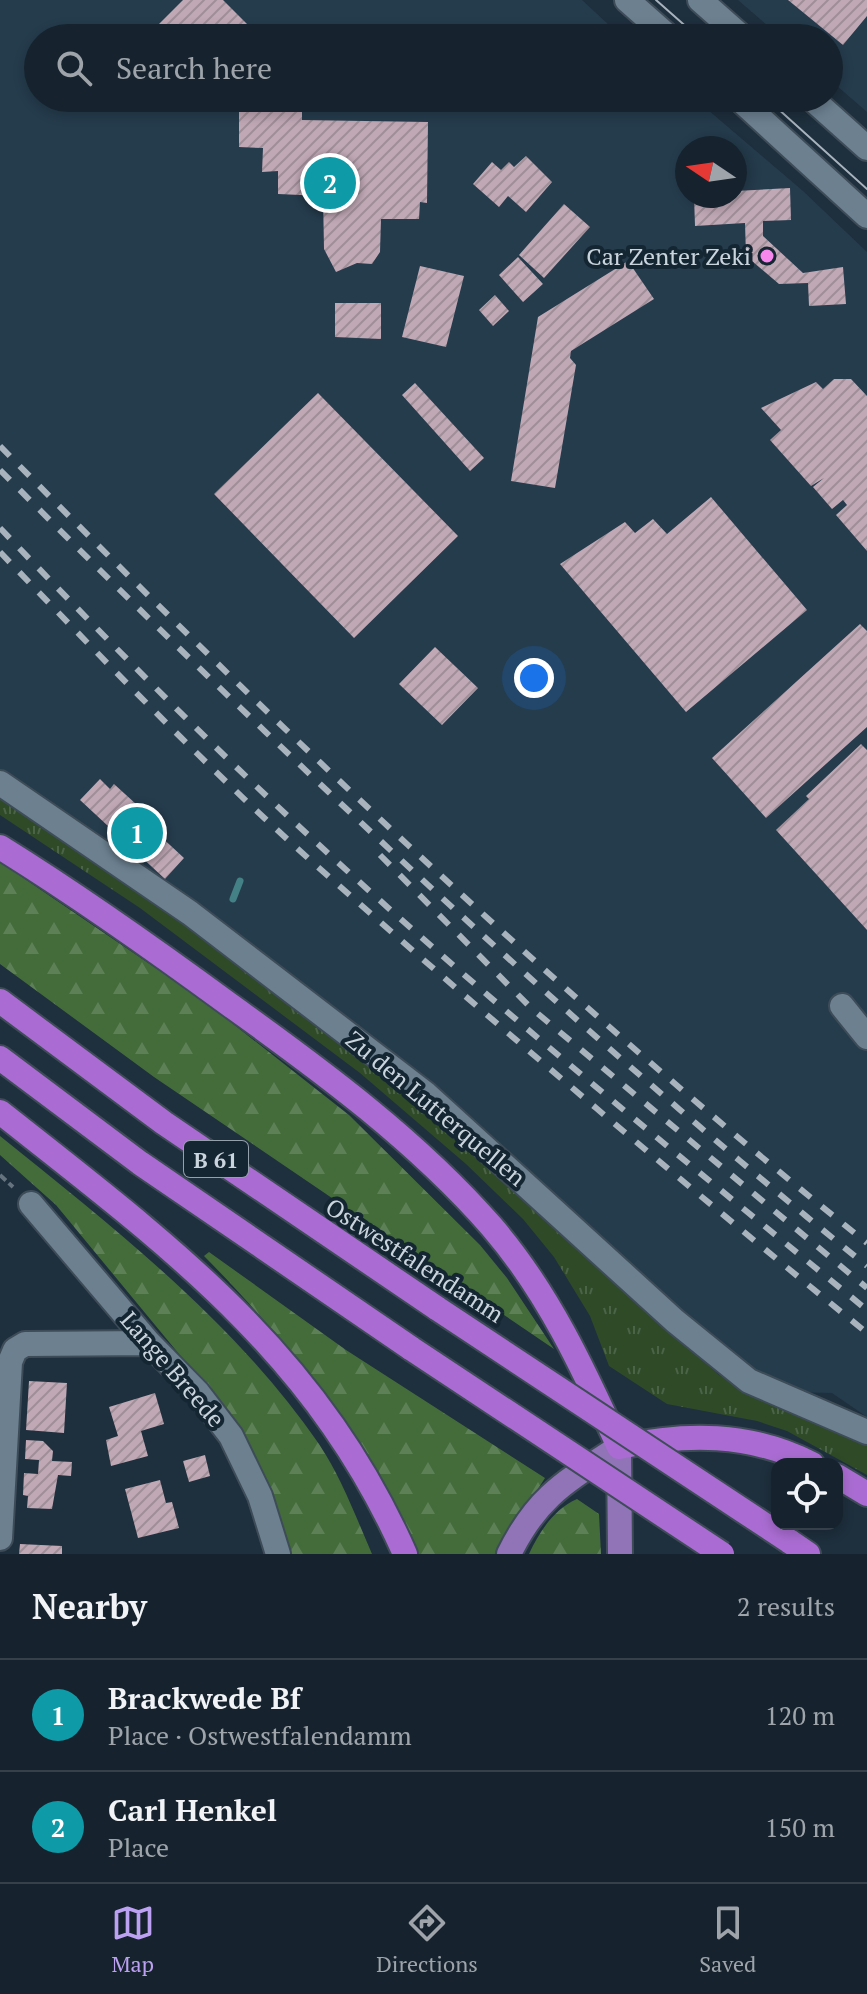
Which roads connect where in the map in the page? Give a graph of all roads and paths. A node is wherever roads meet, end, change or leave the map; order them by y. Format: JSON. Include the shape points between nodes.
{"nodes":[{"id":1,"x":627,"y":0,"type":"edge"},
{"id":2,"x":700,"y":0,"type":"edge"},
{"id":3,"x":654,"y":24,"type":"edge"},
{"id":4,"x":727,"y":24,"type":"edge"},
{"id":5,"x":753,"y":112,"type":"edge"},
{"id":6,"x":827,"y":112,"type":"edge"},
{"id":7,"x":867,"y":148,"type":"edge"},
{"id":8,"x":867,"y":216,"type":"edge"},
{"id":9,"x":0,"y":783,"type":"edge"},
{"id":10,"x":0,"y":847,"type":"edge"},
{"id":11,"x":0,"y":1001,"type":"edge"},
{"id":12,"x":842,"y":1006,"type":"dead end"},
{"id":13,"x":867,"y":1037,"type":"edge"},
{"id":14,"x":0,"y":1058,"type":"edge"},
{"id":15,"x":0,"y":1112,"type":"edge"},
{"id":16,"x":31,"y":1204,"type":"dead end"},
{"id":17,"x":149,"y":1343,"type":"junction"},
{"id":18,"x":867,"y":1432,"type":"edge"},
{"id":19,"x":619,"y":1447,"type":"junction"},
{"id":20,"x":794,"y":1458,"type":"edge"},
{"id":21,"x":843,"y":1480,"type":"edge"},
{"id":22,"x":867,"y":1494,"type":"edge"},
{"id":23,"x":0,"y":1538,"type":"edge"},
{"id":24,"x":799,"y":1548,"type":"edge"},
{"id":25,"x":278,"y":1554,"type":"edge"},
{"id":26,"x":405,"y":1554,"type":"edge"},
{"id":27,"x":509,"y":1554,"type":"edge"},
{"id":28,"x":620,"y":1554,"type":"edge"},
{"id":29,"x":722,"y":1554,"type":"edge"}],
"edges":[{"from":1,"to":3,"type":"street"},
{"from":2,"to":4,"type":"street"},
{"from":5,"to":8,"type":"street"},
{"from":6,"to":7,"type":"street"},
{"from":9,"to":18,"type":"street","name":"Zu den Lutterquellen","via":[[190,913],[426,1094],[675,1321],[749,1381]]},
{"from":10,"to":19,"type":"highway","via":[[295,1052],[432,1166],[492,1228],[539,1290],[575,1350]]},
{"from":11,"to":24,"type":"highway","name":"Ostwestfalendamm","number":"B 61","bridge":true,"via":[[164,1123]]},
{"from":12,"to":13,"type":"street"},
{"from":14,"to":29,"type":"highway","number":"B 61","bridge":true,"via":[[140,1163]]},
{"from":15,"to":26,"type":"highway","via":[[135,1219],[281,1355],[324,1409]]},
{"from":16,"to":17,"type":"street","name":"Lange Breede"},
{"from":17,"to":23,"type":"street","via":[[25,1344],[15,1350],[10,1362]]},
{"from":17,"to":25,"type":"street","name":"Lange Breede","via":[[231,1436],[260,1496]]},
{"from":19,"to":20,"type":"highway","via":[[686,1435],[743,1441]]},
{"from":19,"to":27,"type":"main road","via":[[552,1490],[524,1523]]},
{"from":19,"to":28,"type":"main road"},
{"from":21,"to":22,"type":"highway"}]}
